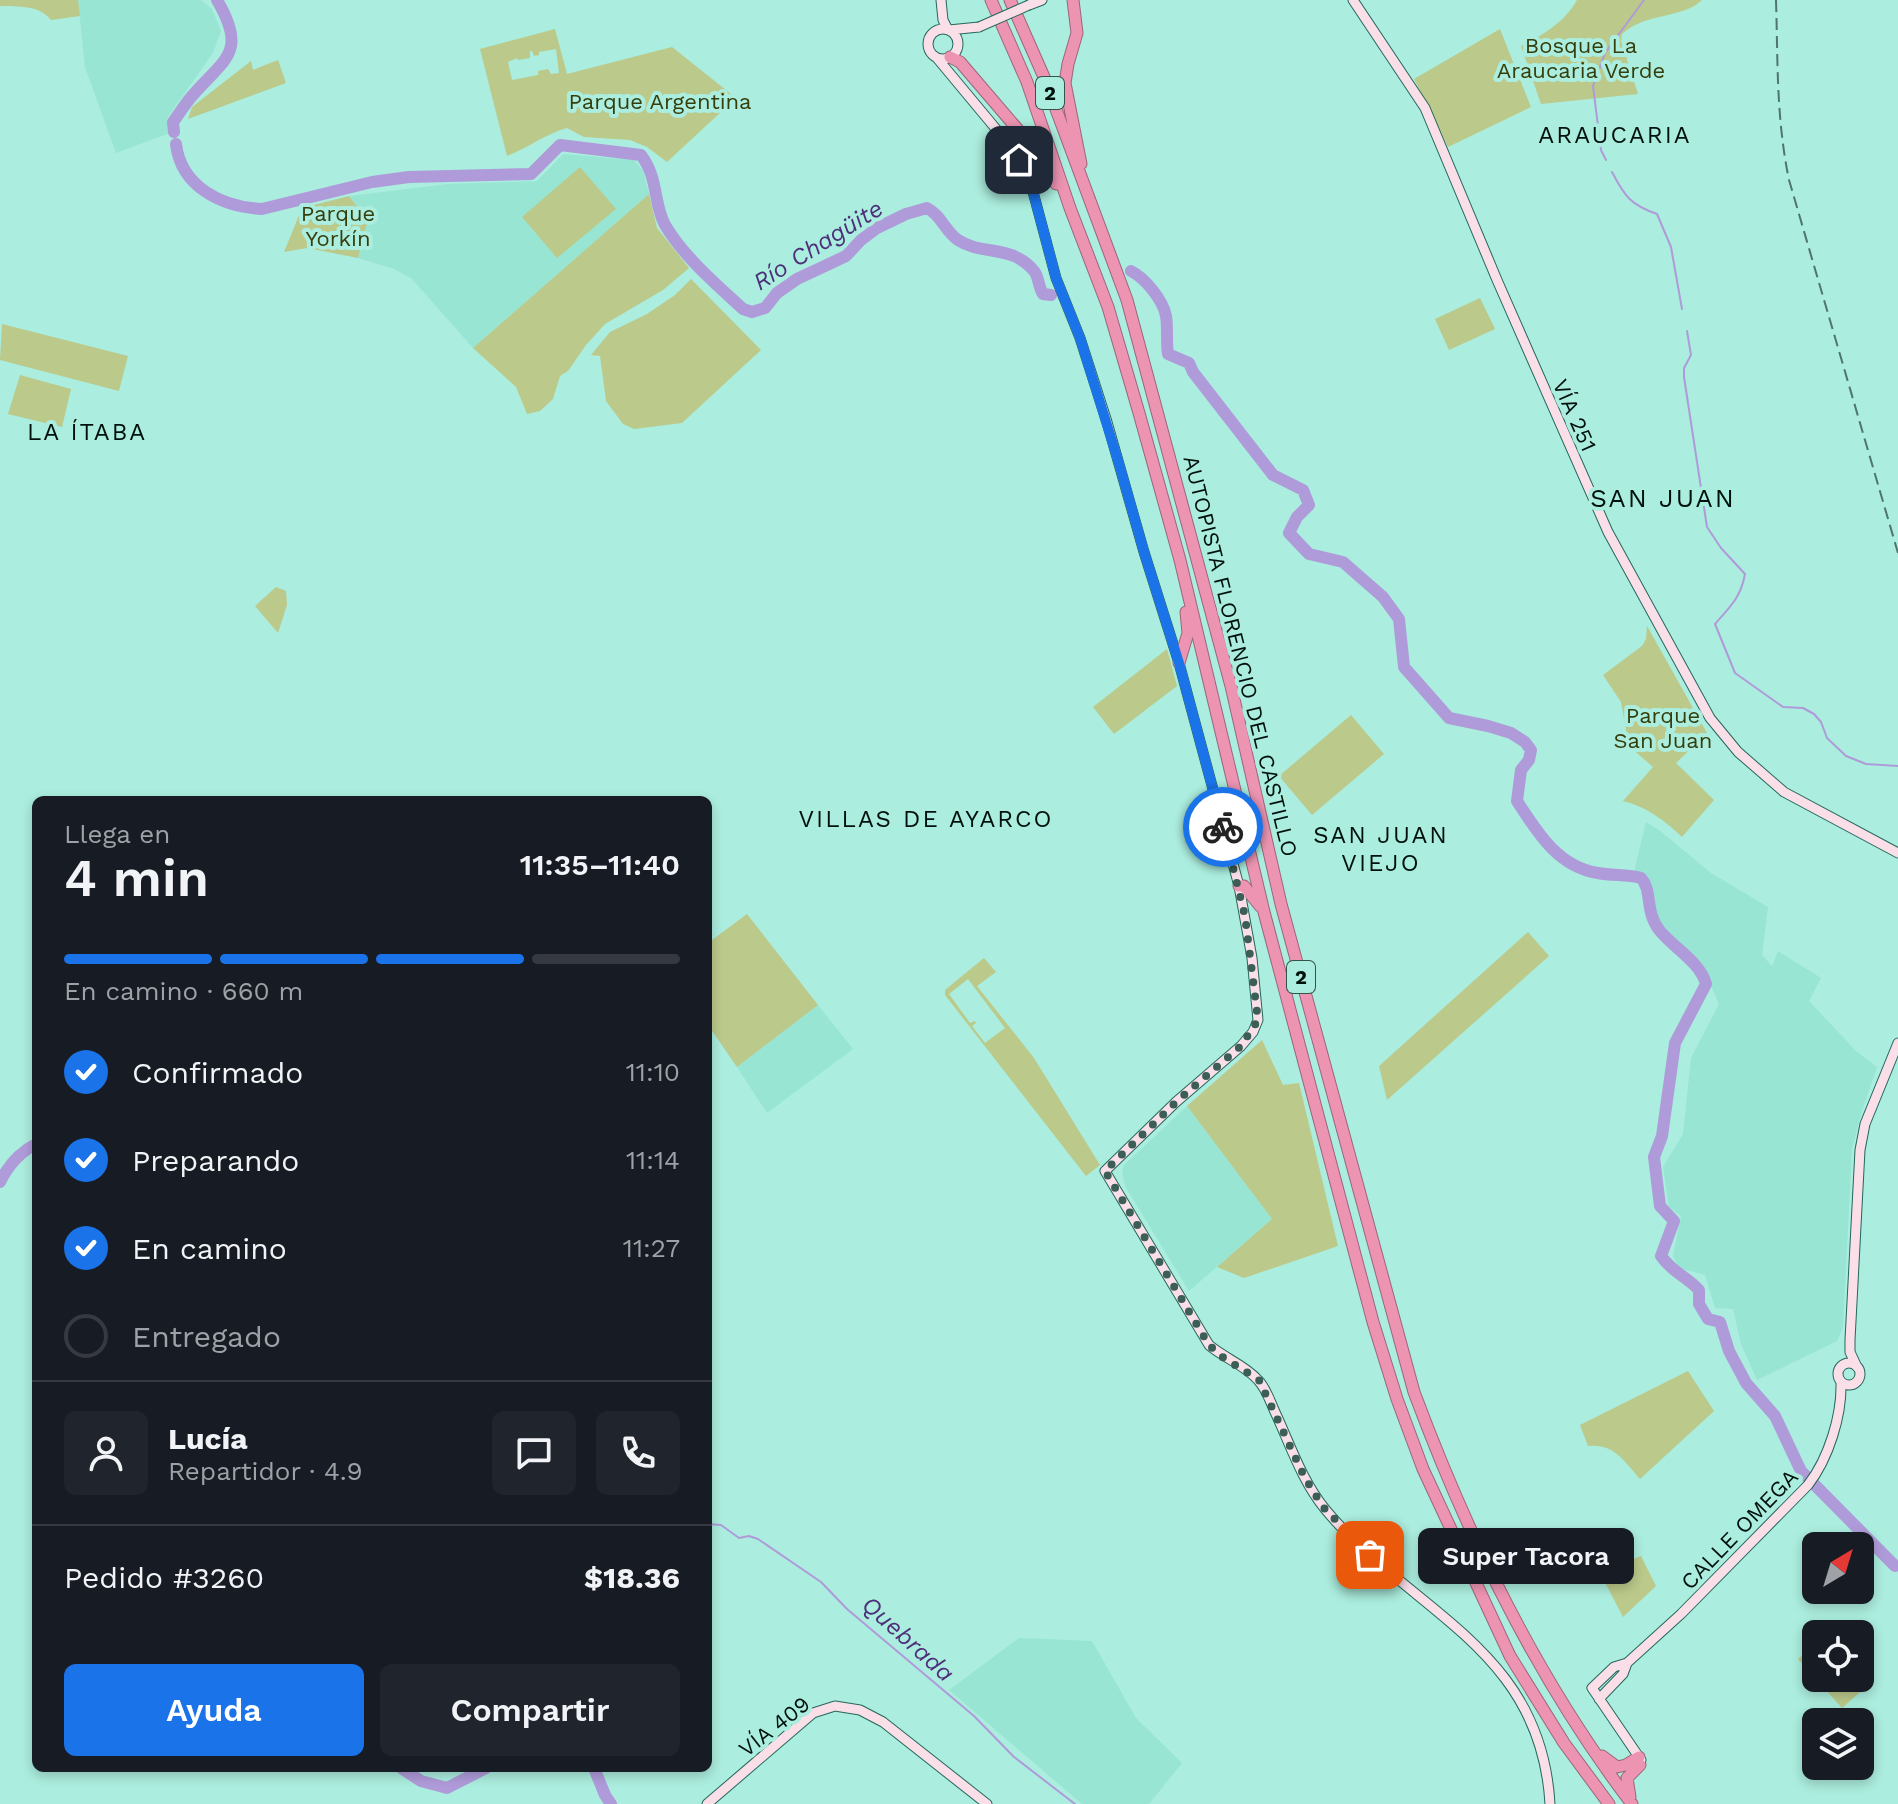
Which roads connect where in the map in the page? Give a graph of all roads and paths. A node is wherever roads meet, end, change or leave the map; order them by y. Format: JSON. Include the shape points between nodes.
{"nodes":[{"id":1,"x":941,"y":0,"type":"edge"},
{"id":2,"x":991,"y":0,"type":"edge"},
{"id":3,"x":1010,"y":0,"type":"edge"},
{"id":4,"x":1042,"y":0,"type":"edge"},
{"id":5,"x":1353,"y":0,"type":"edge"},
{"id":6,"x":1071,"y":1,"type":"edge"},
{"id":7,"x":945,"y":27,"type":"junction"},
{"id":8,"x":976,"y":28,"type":"junction"},
{"id":9,"x":947,"y":56,"type":"junction"},
{"id":10,"x":1085,"y":189,"type":"junction"},
{"id":11,"x":1070,"y":208,"type":"junction"},
{"id":12,"x":1180,"y":560,"type":"junction"},
{"id":13,"x":1179,"y":663,"type":"junction"},
{"id":14,"x":1898,"y":853,"type":"edge"},
{"id":15,"x":1239,"y":886,"type":"junction"},
{"id":16,"x":1264,"y":912,"type":"junction"},
{"id":17,"x":1898,"y":1043,"type":"edge"},
{"id":18,"x":1850,"y":1352,"type":"junction"},
{"id":19,"x":1844,"y":1364,"type":"junction"},
{"id":20,"x":1857,"y":1367,"type":"junction"},
{"id":21,"x":1841,"y":1382,"type":"junction"},
{"id":22,"x":1852,"y":1385,"type":"junction"},
{"id":23,"x":1842,"y":1398,"type":"junction"},
{"id":24,"x":1627,"y":1663,"type":"junction"},
{"id":25,"x":1599,"y":1699,"type":"junction"},
{"id":26,"x":1586,"y":1739,"type":"junction"},
{"id":27,"x":1641,"y":1760,"type":"junction"},
{"id":28,"x":707,"y":1804,"type":"edge"},
{"id":29,"x":987,"y":1804,"type":"edge"},
{"id":30,"x":1550,"y":1804,"type":"edge"},
{"id":31,"x":1609,"y":1804,"type":"edge"},
{"id":32,"x":1634,"y":1804,"type":"edge"}],
"edges":[{"from":1,"to":7,"type":"street"},
{"from":2,"to":11,"type":"highway","name":"AUTOPISTA FLORENCIO DEL CASTILLO","number":"2","via":[[1027,82]]},
{"from":3,"to":10,"type":"highway","name":"AUTOPISTA FLORENCIO DEL CASTILLO","number":"2"},
{"from":4,"to":8,"type":"street","bridge":true},
{"from":5,"to":14,"type":"street","name":"VÍA 251","via":[[1425,108],[1608,532],[1710,718],[1738,752],[1784,792]]},
{"from":6,"to":10,"type":"highway","via":[[1077,33],[1065,83]]},
{"from":7,"to":8,"type":"street"},
{"from":7,"to":9,"type":"street","via":[[957,40]]},
{"from":7,"to":9,"type":"street","via":[[928,41],[929,50]]},
{"from":8,"to":9,"type":"street"},
{"from":9,"to":11,"type":"highway","via":[[960,62],[1032,146]]},
{"from":9,"to":13,"type":"street","via":[[946,70],[1011,147],[1032,188]]},
{"from":10,"to":26,"type":"highway","name":"AUTOPISTA FLORENCIO DEL CASTILLO","number":"2","via":[[1127,300],[1175,471],[1281,904],[1414,1392],[1490,1571]]},
{"from":11,"to":12,"type":"highway","name":"AUTOPISTA FLORENCIO DEL CASTILLO","number":"2","via":[[1108,307]]},
{"from":12,"to":13,"type":"highway","via":[[1188,633]]},
{"from":12,"to":16,"type":"highway","name":"AUTOPISTA FLORENCIO DEL CASTILLO","number":"2"},
{"from":13,"to":15,"type":"street"},
{"from":15,"to":16,"type":"highway","via":[[1251,892]]},
{"from":15,"to":30,"type":"street","via":[[1256,997],[1253,1032],[1105,1171],[1209,1345],[1265,1388],[1323,1507],[1350,1537],[1490,1658],[1537,1732]]},
{"from":16,"to":31,"type":"highway","name":"AUTOPISTA FLORENCIO DEL CASTILLO","number":"2","via":[[1373,1322],[1423,1469],[1510,1656]]},
{"from":17,"to":18,"type":"street","via":[[1861,1136]]},
{"from":18,"to":19,"type":"street"},
{"from":18,"to":20,"type":"street"},
{"from":19,"to":20,"type":"street"},
{"from":19,"to":21,"type":"street","via":[[1838,1374]]},
{"from":20,"to":22,"type":"street","via":[[1860,1377]]},
{"from":21,"to":22,"type":"street"},
{"from":21,"to":23,"type":"street","name":"CALLE OMEGA"},
{"from":22,"to":23,"type":"street","name":"CALLE OMEGA"},
{"from":23,"to":24,"type":"street","name":"CALLE OMEGA","via":[[1830,1440],[1808,1485]]},
{"from":24,"to":25,"type":"street","name":"CALLE OMEGA"},
{"from":24,"to":25,"type":"street","name":"CALLE OMEGA","via":[[1614,1667],[1592,1688]]},
{"from":25,"to":27,"type":"street"},
{"from":26,"to":27,"type":"highway","via":[[1612,1766]]},
{"from":26,"to":32,"type":"highway","name":"AUTOPISTA FLORENCIO DEL CASTILLO","number":"2"},
{"from":27,"to":32,"type":"highway","via":[[1627,1778]]},
{"from":28,"to":29,"type":"street","name":"VÍA 409","via":[[813,1713],[835,1706],[860,1710],[883,1722]]}]}
